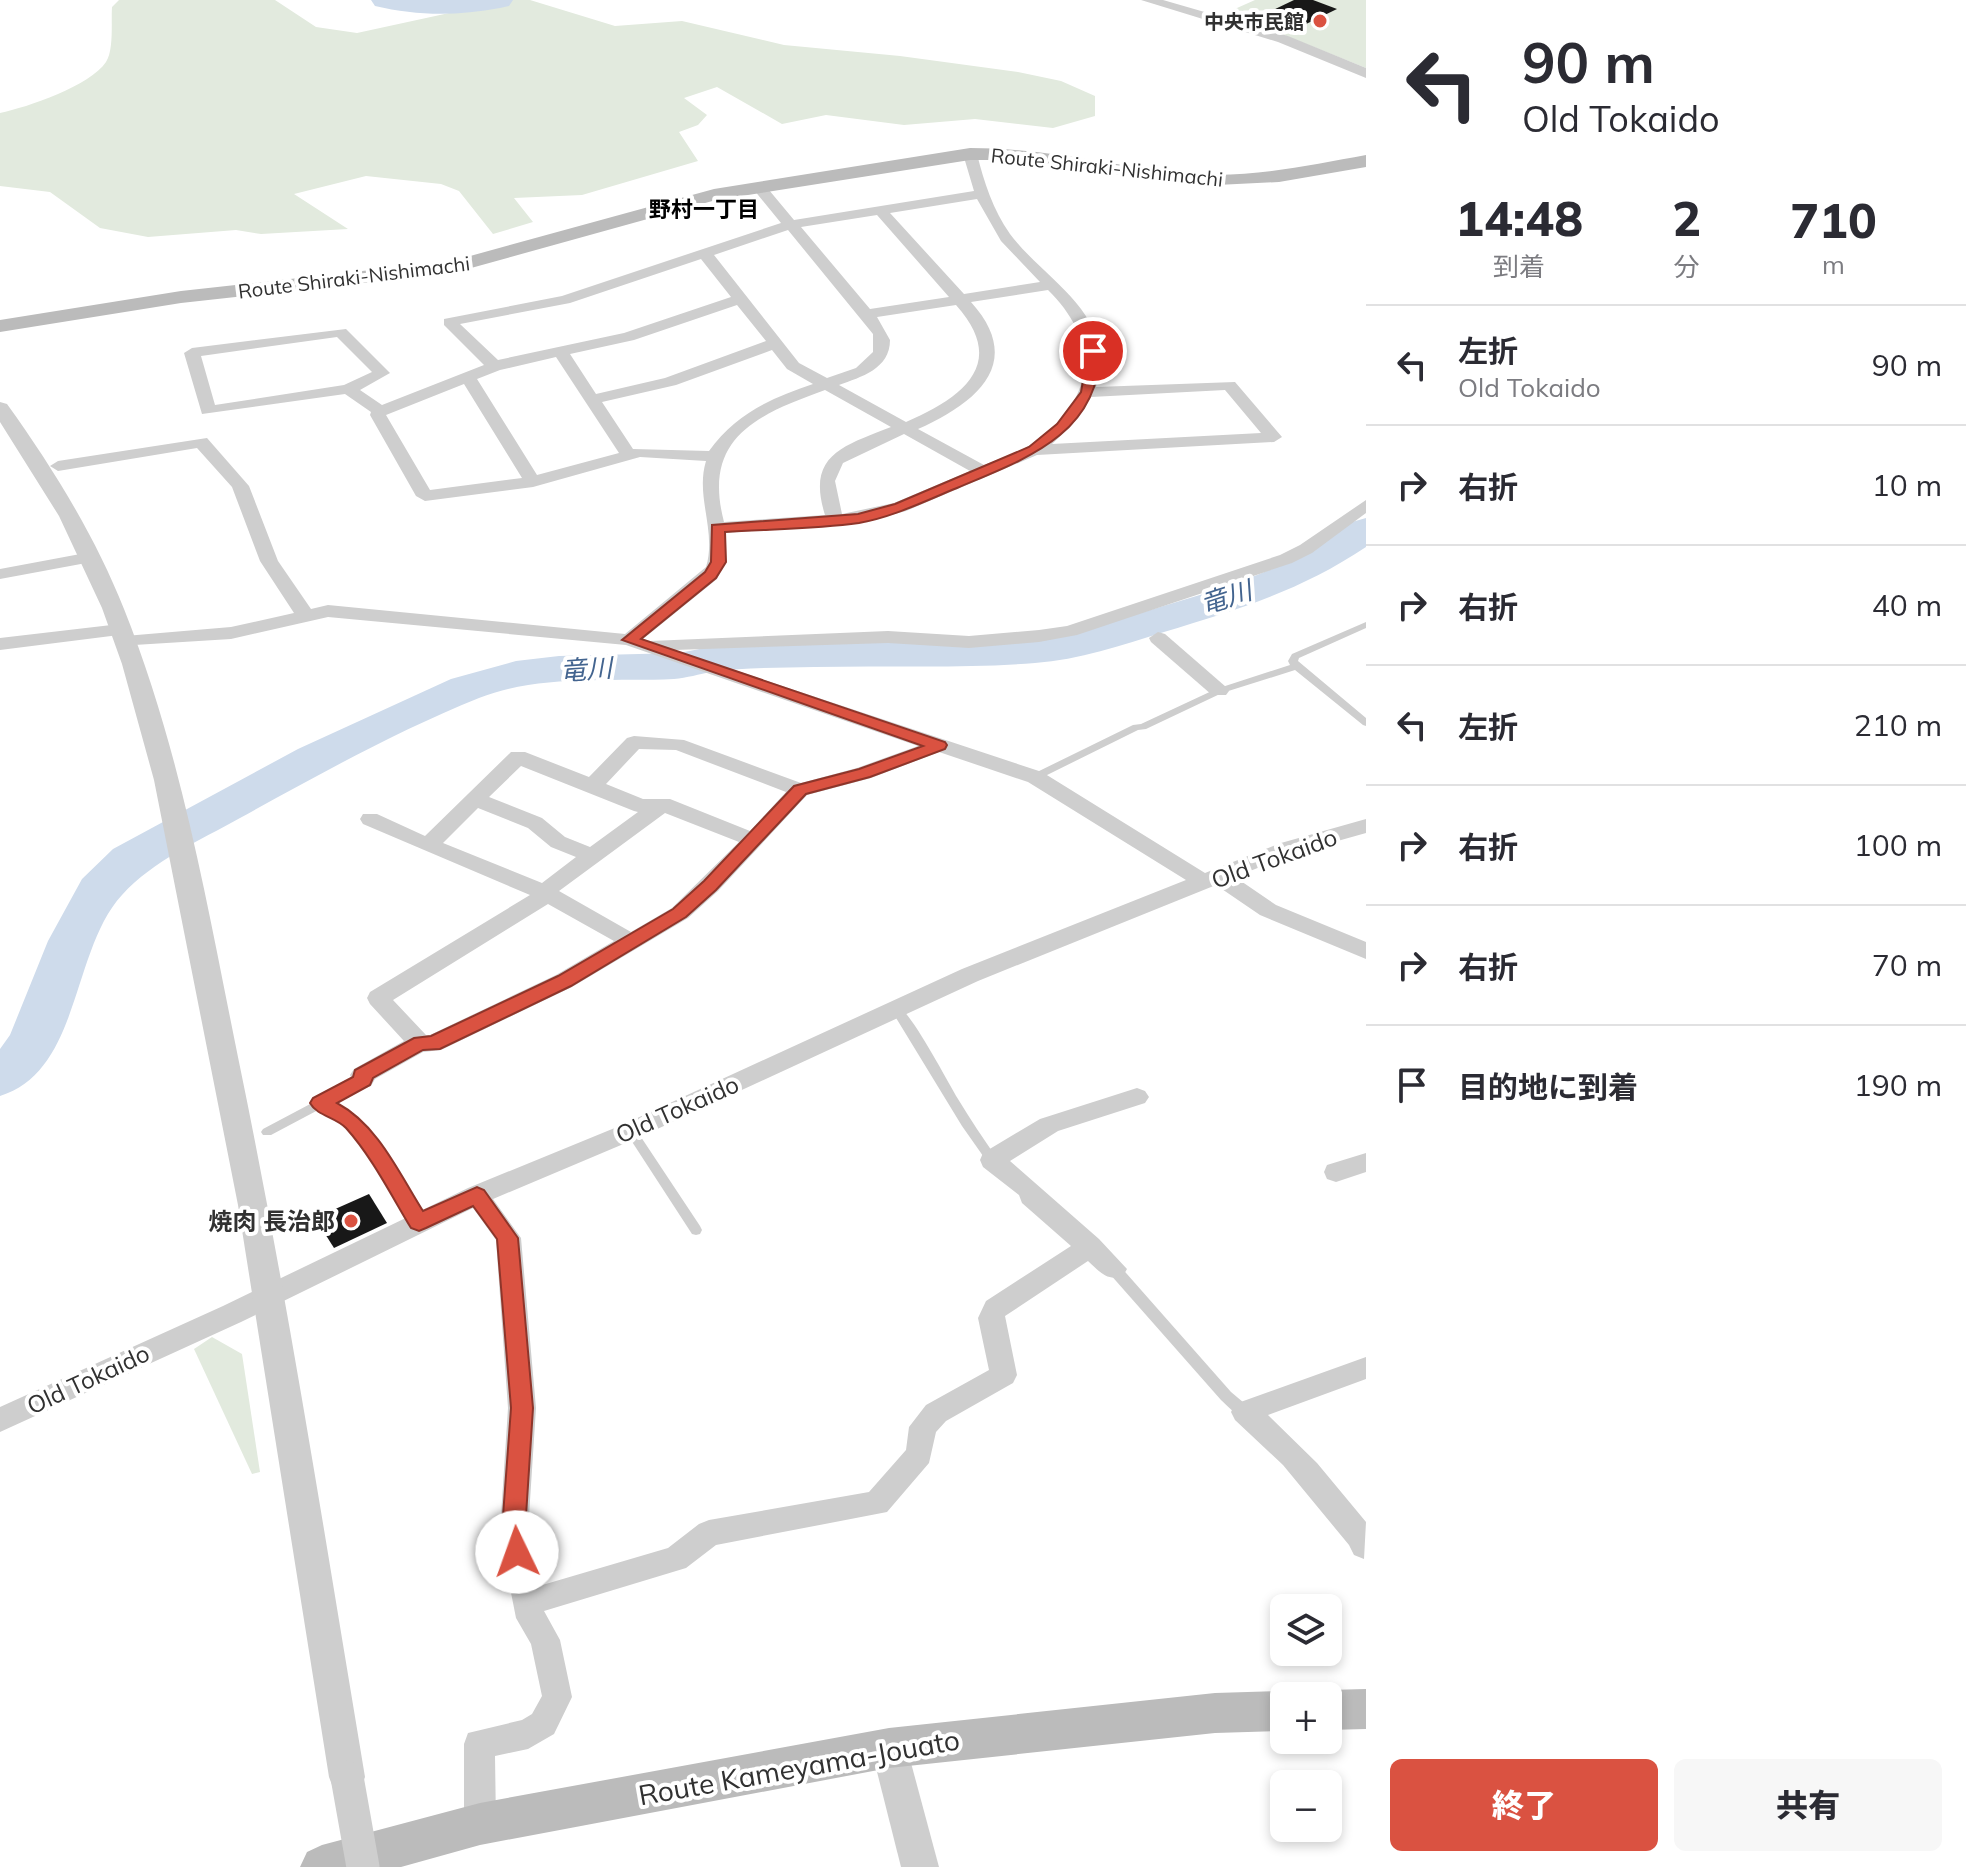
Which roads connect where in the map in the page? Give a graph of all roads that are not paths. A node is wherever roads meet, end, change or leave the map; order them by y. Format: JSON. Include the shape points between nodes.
{"nodes":[{"id":1,"x":1148,"y":0,"type":"edge"},
{"id":2,"x":1366,"y":73,"type":"edge"},
{"id":3,"x":970,"y":154,"type":"junction"},
{"id":4,"x":1366,"y":161,"type":"edge"},
{"id":5,"x":759,"y":187,"type":"junction"},
{"id":6,"x":981,"y":194,"type":"junction"},
{"id":7,"x":880,"y":210,"type":"junction"},
{"id":8,"x":789,"y":225,"type":"junction"},
{"id":9,"x":705,"y":254,"type":"junction"},
{"id":10,"x":1053,"y":285,"type":"junction"},
{"id":11,"x":738,"y":299,"type":"junction"},
{"id":12,"x":961,"y":300,"type":"junction"},
{"id":13,"x":866,"y":314,"type":"junction"},
{"id":14,"x":0,"y":326,"type":"edge"},
{"id":15,"x":773,"y":344,"type":"junction"},
{"id":16,"x":561,"y":353,"type":"junction"},
{"id":17,"x":495,"y":366,"type":"junction"},
{"id":18,"x":468,"y":377,"type":"junction"},
{"id":19,"x":829,"y":385,"type":"junction"},
{"id":20,"x":348,"y":389,"type":"junction"},
{"id":21,"x":1087,"y":392,"type":"junction"},
{"id":22,"x":591,"y":400,"type":"junction"},
{"id":23,"x":0,"y":408,"type":"edge"},
{"id":24,"x":380,"y":411,"type":"junction"},
{"id":25,"x":906,"y":427,"type":"junction"},
{"id":26,"x":1034,"y":450,"type":"junction"},
{"id":27,"x":628,"y":454,"type":"junction"},
{"id":28,"x":714,"y":456,"type":"junction"},
{"id":29,"x":58,"y":466,"type":"dead end"},
{"id":30,"x":984,"y":472,"type":"junction"},
{"id":31,"x":533,"y":482,"type":"junction"},
{"id":32,"x":1366,"y":505,"type":"edge"},
{"id":33,"x":835,"y":520,"type":"junction"},
{"id":34,"x":717,"y":528,"type":"junction"},
{"id":35,"x":91,"y":557,"type":"junction"},
{"id":36,"x":0,"y":574,"type":"edge"},
{"id":37,"x":305,"y":615,"type":"junction"},
{"id":38,"x":1366,"y":625,"type":"edge"},
{"id":39,"x":123,"y":636,"type":"junction"},
{"id":40,"x":1158,"y":638,"type":"dead end"},
{"id":41,"x":0,"y":644,"type":"edge"},
{"id":42,"x":646,"y":646,"type":"junction"},
{"id":43,"x":1296,"y":666,"type":"junction"},
{"id":44,"x":1219,"y":691,"type":"junction"},
{"id":45,"x":1366,"y":723,"type":"edge"},
{"id":46,"x":939,"y":745,"type":"junction"},
{"id":47,"x":1035,"y":777,"type":"junction"},
{"id":48,"x":592,"y":786,"type":"junction"},
{"id":49,"x":800,"y":790,"type":"junction"},
{"id":50,"x":474,"y":799,"type":"junction"},
{"id":51,"x":663,"y":804,"type":"junction"},
{"id":52,"x":370,"y":819,"type":"dead end"},
{"id":53,"x":1366,"y":826,"type":"edge"},
{"id":54,"x":751,"y":839,"type":"junction"},
{"id":55,"x":428,"y":845,"type":"junction"},
{"id":56,"x":593,"y":856,"type":"junction"},
{"id":57,"x":1213,"y":880,"type":"junction"},
{"id":58,"x":546,"y":893,"type":"junction"},
{"id":59,"x":629,"y":940,"type":"junction"},
{"id":60,"x":1366,"y":951,"type":"edge"},
{"id":61,"x":896,"y":1008,"type":"junction"},
{"id":62,"x":420,"y":1043,"type":"junction"},
{"id":63,"x":363,"y":1080,"type":"joint"},
{"id":64,"x":1137,"y":1097,"type":"dead end"},
{"id":65,"x":320,"y":1103,"type":"junction"},
{"id":66,"x":631,"y":1131,"type":"junction"},
{"id":67,"x":267,"y":1132,"type":"dead end"},
{"id":68,"x":992,"y":1160,"type":"junction"},
{"id":69,"x":1366,"y":1162,"type":"edge"},
{"id":70,"x":1336,"y":1172,"type":"dead end"},
{"id":71,"x":477,"y":1195,"type":"junction"},
{"id":72,"x":419,"y":1222,"type":"junction"},
{"id":73,"x":696,"y":1230,"type":"dead end"},
{"id":74,"x":1090,"y":1246,"type":"junction"},
{"id":75,"x":1114,"y":1269,"type":"joint"},
{"id":76,"x":268,"y":1297,"type":"junction"},
{"id":77,"x":1366,"y":1368,"type":"edge"},
{"id":78,"x":1245,"y":1412,"type":"junction"},
{"id":79,"x":2,"y":1416,"type":"edge"},
{"id":80,"x":1365,"y":1548,"type":"edge"},
{"id":81,"x":527,"y":1603,"type":"junction"},
{"id":82,"x":1366,"y":1709,"type":"edge"},
{"id":83,"x":1342,"y":1710,"type":"edge"},
{"id":84,"x":1270,"y":1711,"type":"edge"},
{"id":85,"x":889,"y":1748,"type":"junction"},
{"id":86,"x":480,"y":1824,"type":"junction"},
{"id":87,"x":322,"y":1867,"type":"edge"},
{"id":88,"x":363,"y":1867,"type":"edge"},
{"id":89,"x":920,"y":1867,"type":"edge"}],
"edges":[{"from":1,"to":2,"type":"street","via":[[1283,39]]},
{"from":3,"to":4,"type":"main road","name":"Route Shiraki-Nishimachi","via":[[1020,154],[1197,180],[1279,176]]},
{"from":3,"to":5,"type":"main road","name":"Route Shiraki-Nishimachi"},
{"from":3,"to":6,"type":"street"},
{"from":5,"to":8,"type":"street"},
{"from":5,"to":14,"type":"main road","name":"Route Shiraki-Nishimachi","via":[[678,204],[453,267],[181,297]]},
{"from":6,"to":7,"type":"street"},
{"from":6,"to":10,"type":"street","via":[[1014,248]]},
{"from":7,"to":8,"type":"street"},
{"from":7,"to":12,"type":"street"},
{"from":8,"to":9,"type":"street"},
{"from":8,"to":13,"type":"street"},
{"from":9,"to":11,"type":"street"},
{"from":9,"to":17,"type":"street","via":[[565,300],[449,322]]},
{"from":10,"to":12,"type":"street"},
{"from":10,"to":21,"type":"street","via":[[1090,335],[1094,361]]},
{"from":11,"to":15,"type":"street"},
{"from":11,"to":16,"type":"street","via":[[628,337]]},
{"from":12,"to":13,"type":"street"},
{"from":12,"to":25,"type":"street","via":[[987,337],[982,377],[954,404]]},
{"from":13,"to":19,"type":"street","via":[[883,339],[880,357]]},
{"from":15,"to":19,"type":"street","via":[[793,366]]},
{"from":15,"to":22,"type":"street","via":[[670,382]]},
{"from":16,"to":17,"type":"street"},
{"from":16,"to":22,"type":"street"},
{"from":17,"to":18,"type":"street"},
{"from":18,"to":24,"type":"street"},
{"from":18,"to":31,"type":"street"},
{"from":19,"to":25,"type":"street"},
{"from":19,"to":28,"type":"street","via":[[747,419],[723,438]]},
{"from":20,"to":20,"type":"street","via":[[382,373],[341,332],[192,353],[208,411]]},
{"from":20,"to":24,"type":"street"},
{"from":21,"to":26,"type":"street","via":[[1062,427]]},
{"from":21,"to":26,"type":"street","via":[[1229,385],[1274,437]]},
{"from":22,"to":27,"type":"street"},
{"from":23,"to":35,"type":"street","via":[[31,451]]},
{"from":24,"to":31,"type":"street","via":[[425,496]]},
{"from":25,"to":30,"type":"street"},
{"from":25,"to":33,"type":"street","via":[[846,453],[828,468],[826,489]]},
{"from":26,"to":30,"type":"street"},
{"from":27,"to":28,"type":"street"},
{"from":27,"to":31,"type":"street"},
{"from":28,"to":34,"type":"street","via":[[708,487]]},
{"from":29,"to":37,"type":"street","via":[[201,442],[235,478],[269,561]]},
{"from":30,"to":33,"type":"street","via":[[900,507]]},
{"from":32,"to":42,"type":"street","via":[[1286,559],[1054,634],[969,642],[888,637]]},
{"from":33,"to":34,"type":"street"},
{"from":34,"to":42,"type":"street","via":[[719,562]]},
{"from":35,"to":36,"type":"street"},
{"from":35,"to":39,"type":"street"},
{"from":37,"to":39,"type":"street","via":[[231,633]]},
{"from":37,"to":42,"type":"street","via":[[362,612]]},
{"from":38,"to":43,"type":"lane","via":[[1295,656]]},
{"from":39,"to":41,"type":"street"},
{"from":39,"to":76,"type":"street","via":[[170,803],[242,1144]]},
{"from":40,"to":44,"type":"street"},
{"from":42,"to":46,"type":"street"},
{"from":43,"to":44,"type":"lane"},
{"from":43,"to":45,"type":"lane"},
{"from":44,"to":47,"type":"lane"},
{"from":46,"to":47,"type":"street"},
{"from":46,"to":49,"type":"street"},
{"from":47,"to":57,"type":"street"},
{"from":48,"to":49,"type":"street","via":[[634,742],[677,744]]},
{"from":48,"to":50,"type":"street","via":[[518,757]]},
{"from":48,"to":51,"type":"street","via":[[641,806]]},
{"from":49,"to":54,"type":"street"},
{"from":50,"to":55,"type":"street"},
{"from":50,"to":56,"type":"street","via":[[535,823],[558,842]]},
{"from":51,"to":54,"type":"street"},
{"from":51,"to":56,"type":"street"},
{"from":52,"to":55,"type":"street"},
{"from":53,"to":57,"type":"street","name":"Old Tokaido","via":[[1288,848]]},
{"from":54,"to":59,"type":"street","via":[[680,913]]},
{"from":55,"to":58,"type":"street"},
{"from":56,"to":58,"type":"street"},
{"from":57,"to":60,"type":"street","via":[[1268,910]]},
{"from":57,"to":61,"type":"street","name":"Old Tokaido"},
{"from":58,"to":59,"type":"street"},
{"from":58,"to":62,"type":"street","via":[[378,998]]},
{"from":59,"to":62,"type":"street","via":[[564,981],[433,1044]]},
{"from":61,"to":66,"type":"street","name":"Old Tokaido"},
{"from":61,"to":68,"type":"lane","via":[[965,1125]]},
{"from":62,"to":63,"type":"street","via":[[362,1075]]},
{"from":63,"to":65,"type":"lane"},
{"from":64,"to":68,"type":"street","via":[[1049,1125]]},
{"from":65,"to":67,"type":"lane"},
{"from":65,"to":72,"type":"lane","via":[[350,1119]]},
{"from":66,"to":71,"type":"street","name":"Old Tokaido"},
{"from":66,"to":73,"type":"lane"},
{"from":68,"to":74,"type":"street"},
{"from":69,"to":70,"type":"street"},
{"from":71,"to":72,"type":"street","name":"Old Tokaido"},
{"from":71,"to":81,"type":"street","via":[[508,1238],[522,1408],[515,1516]]},
{"from":72,"to":76,"type":"street","name":"Old Tokaido"},
{"from":74,"to":75,"type":"street"},
{"from":74,"to":81,"type":"street","via":[[995,1309],[991,1318],[1004,1375],[936,1413],[923,1427],[919,1455],[877,1503],[709,1533],[676,1559]]},
{"from":75,"to":78,"type":"lane"},
{"from":76,"to":79,"type":"street","name":"Old Tokaido"},
{"from":76,"to":88,"type":"street","bridge":true},
{"from":77,"to":78,"type":"street"},
{"from":78,"to":80,"type":"street","via":[[1281,1441],[1325,1489]]},
{"from":81,"to":86,"type":"street","via":[[545,1640],[557,1697],[543,1724],[528,1734],[479,1744]]},
{"from":82,"to":83,"type":"main road"},
{"from":84,"to":85,"type":"main road","name":"Route Kameyama-Jouato"},
{"from":85,"to":86,"type":"main road","name":"Route Kameyama-Jouato"},
{"from":85,"to":89,"type":"street"},
{"from":86,"to":87,"type":"main road","name":"Route Kameyama-Jouato"}]}
